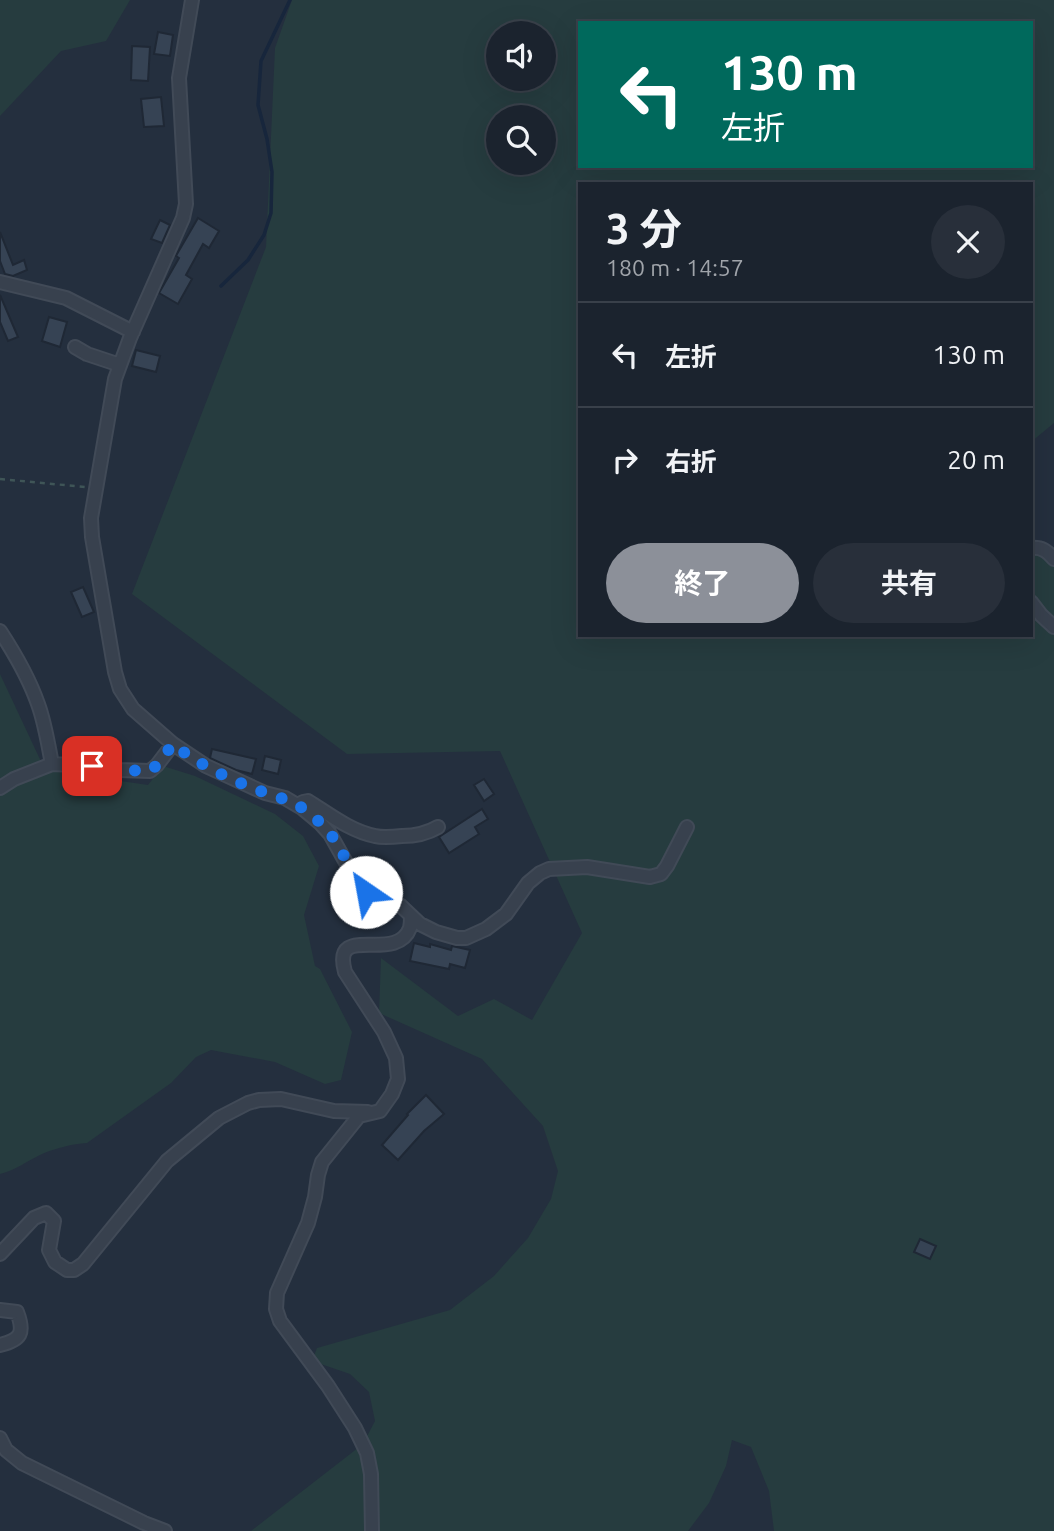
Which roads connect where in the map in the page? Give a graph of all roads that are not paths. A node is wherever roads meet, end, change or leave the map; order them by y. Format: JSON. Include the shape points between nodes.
{"nodes":[{"id":1,"x":192,"y":0,"type":"edge"},
{"id":2,"x":0,"y":282,"type":"edge"},
{"id":3,"x":133,"y":332,"type":"junction"},
{"id":4,"x":75,"y":347,"type":"dead end"},
{"id":5,"x":120,"y":365,"type":"junction"},
{"id":6,"x":1033,"y":548,"type":"edge"},
{"id":7,"x":1054,"y":559,"type":"edge"},
{"id":8,"x":1033,"y":605,"type":"edge"},
{"id":9,"x":1054,"y":627,"type":"edge"},
{"id":10,"x":0,"y":631,"type":"edge"},
{"id":11,"x":173,"y":744,"type":"junction"},
{"id":12,"x":52,"y":764,"type":"junction"},
{"id":13,"x":0,"y":788,"type":"edge"},
{"id":14,"x":298,"y":806,"type":"junction"},
{"id":15,"x":438,"y":827,"type":"dead end"},
{"id":16,"x":687,"y":827,"type":"dead end"},
{"id":17,"x":411,"y":917,"type":"junction"},
{"id":18,"x":375,"y":1112,"type":"junction"},
{"id":19,"x":0,"y":1254,"type":"edge"},
{"id":20,"x":0,"y":1310,"type":"edge"},
{"id":21,"x":0,"y":1345,"type":"edge"},
{"id":22,"x":0,"y":1438,"type":"edge"},
{"id":23,"x":165,"y":1531,"type":"edge"},
{"id":24,"x":372,"y":1531,"type":"edge"}],
"edges":[{"from":1,"to":3,"type":"street","via":[[179,78],[184,218]]},
{"from":2,"to":3,"type":"street","via":[[66,298]]},
{"from":3,"to":5,"type":"street"},
{"from":4,"to":5,"type":"street"},
{"from":5,"to":11,"type":"street","via":[[91,518],[92,537],[120,689],[134,709]]},
{"from":6,"to":7,"type":"street"},
{"from":8,"to":9,"type":"street"},
{"from":10,"to":12,"type":"street","via":[[34,693]]},
{"from":11,"to":12,"type":"street","via":[[150,771]]},
{"from":11,"to":14,"type":"street","via":[[223,775]]},
{"from":12,"to":13,"type":"street"},
{"from":14,"to":15,"type":"street","via":[[308,801],[330,817],[376,837],[415,836]]},
{"from":14,"to":17,"type":"street","via":[[330,834],[358,884],[373,896],[401,906]]},
{"from":16,"to":17,"type":"street","via":[[661,874],[650,877],[587,867],[550,869],[528,883],[506,914],[466,938],[445,935]]},
{"from":17,"to":18,"type":"street","via":[[410,928],[398,940],[385,945],[354,944],[342,956],[345,972],[396,1058],[396,1085]]},
{"from":18,"to":19,"type":"street","via":[[334,1111],[281,1099],[248,1103],[219,1118],[167,1161],[74,1270],[55,1262],[49,1250],[54,1221],[46,1213],[34,1218]]},
{"from":18,"to":24,"type":"street","via":[[359,1116],[321,1163],[308,1223],[277,1293],[276,1309],[367,1453]]},
{"from":20,"to":21,"type":"street","via":[[17,1312],[22,1324],[13,1342]]},
{"from":22,"to":23,"type":"street","via":[[22,1463]]}]}
